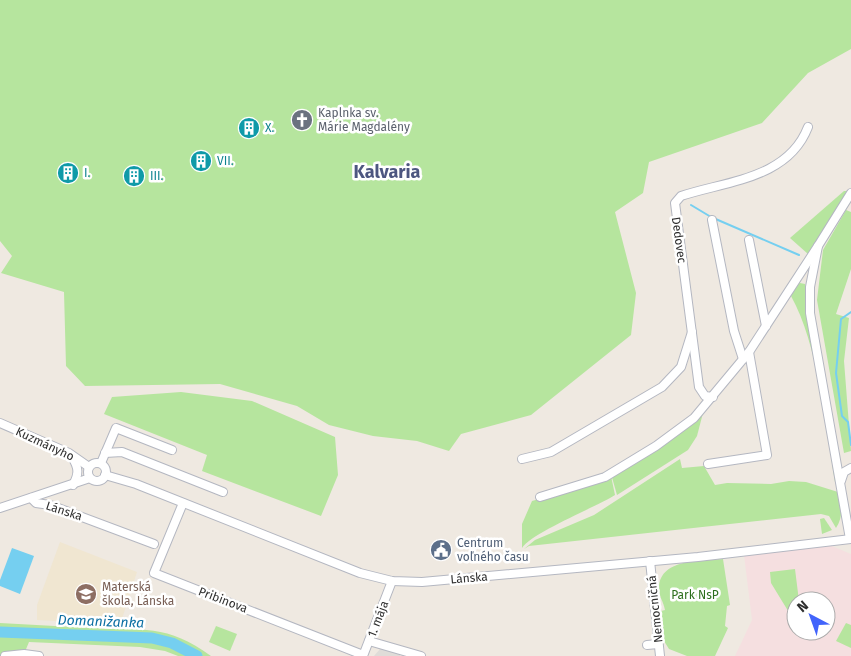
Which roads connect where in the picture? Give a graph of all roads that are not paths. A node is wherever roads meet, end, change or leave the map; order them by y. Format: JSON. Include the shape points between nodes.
{"nodes":[{"id":1,"x":808,"y":127,"type":"dead end"},
{"id":2,"x":851,"y":193,"type":"edge"},
{"id":3,"x":712,"y":220,"type":"dead end"},
{"id":4,"x":749,"y":240,"type":"dead end"},
{"id":5,"x":818,"y":246,"type":"junction"},
{"id":6,"x":793,"y":282,"type":"junction"},
{"id":7,"x":810,"y":287,"type":"junction"},
{"id":8,"x":766,"y":326,"type":"junction"},
{"id":9,"x":692,"y":331,"type":"junction"},
{"id":10,"x":746,"y":356,"type":"junction"},
{"id":11,"x":699,"y":387,"type":"junction"},
{"id":12,"x":713,"y":397,"type":"junction"},
{"id":13,"x":694,"y":418,"type":"junction"},
{"id":14,"x":0,"y":423,"type":"edge"},
{"id":15,"x":172,"y":450,"type":"dead end"},
{"id":16,"x":69,"y":453,"type":"junction"},
{"id":17,"x":105,"y":454,"type":"junction"},
{"id":18,"x":522,"y":458,"type":"dead end"},
{"id":19,"x":101,"y":463,"type":"junction"},
{"id":20,"x":708,"y":464,"type":"dead end"},
{"id":21,"x":89,"y":467,"type":"junction"},
{"id":22,"x":849,"y":469,"type":"edge"},
{"id":23,"x":105,"y":475,"type":"junction"},
{"id":24,"x":90,"y":478,"type":"junction"},
{"id":25,"x":841,"y":483,"type":"junction"},
{"id":26,"x":72,"y":485,"type":"junction"},
{"id":27,"x":223,"y":492,"type":"dead end"},
{"id":28,"x":540,"y":497,"type":"dead end"},
{"id":29,"x":31,"y":498,"type":"junction"},
{"id":30,"x":183,"y":503,"type":"junction"},
{"id":31,"x":0,"y":508,"type":"edge"},
{"id":32,"x":850,"y":539,"type":"edge"},
{"id":33,"x":154,"y":544,"type":"dead end"},
{"id":34,"x":650,"y":561,"type":"junction"},
{"id":35,"x":392,"y":582,"type":"junction"},
{"id":36,"x":369,"y":641,"type":"junction"},
{"id":37,"x":658,"y":644,"type":"junction"},
{"id":38,"x":647,"y":646,"type":"dead end"},
{"id":39,"x":363,"y":655,"type":"edge"},
{"id":40,"x":660,"y":655,"type":"edge"},
{"id":41,"x":5,"y":656,"type":"edge"},
{"id":42,"x":39,"y":656,"type":"edge"},
{"id":43,"x":421,"y":656,"type":"edge"}],
"edges":[{"from":1,"to":9,"type":"street","name":"Dedovec","via":[[794,151],[770,170],[676,200]]},
{"from":2,"to":5,"type":"street"},
{"from":3,"to":10,"type":"street","via":[[734,331]]},
{"from":4,"to":8,"type":"street"},
{"from":5,"to":6,"type":"street"},
{"from":5,"to":7,"type":"street"},
{"from":6,"to":7,"type":"street","via":[[803,276],[808,279]]},
{"from":6,"to":8,"type":"street"},
{"from":7,"to":25,"type":"street","via":[[810,313]]},
{"from":8,"to":10,"type":"street"},
{"from":9,"to":11,"type":"street","name":"Dedovec"},
{"from":9,"to":18,"type":"street","via":[[681,367],[662,386],[551,452]]},
{"from":10,"to":12,"type":"street"},
{"from":10,"to":20,"type":"street","via":[[767,455]]},
{"from":11,"to":12,"type":"street","via":[[706,396]]},
{"from":11,"to":13,"type":"street","name":"Dedovec","via":[[702,405]]},
{"from":12,"to":13,"type":"street"},
{"from":13,"to":28,"type":"street","via":[[605,477]]},
{"from":14,"to":16,"type":"street","name":"Kuzmányho"},
{"from":15,"to":17,"type":"street","via":[[116,428]]},
{"from":16,"to":21,"type":"street","name":"Kuzmányho"},
{"from":16,"to":26,"type":"street","via":[[78,472]]},
{"from":17,"to":19,"type":"street"},
{"from":17,"to":27,"type":"street","via":[[122,452]]},
{"from":19,"to":21,"type":"street"},
{"from":19,"to":23,"type":"street","via":[[106,468]]},
{"from":21,"to":24,"type":"street"},
{"from":22,"to":25,"type":"street","via":[[842,476]]},
{"from":23,"to":24,"type":"street","via":[[98,481]]},
{"from":23,"to":30,"type":"street","name":"Lánska"},
{"from":24,"to":26,"type":"street","name":"Lánska"},
{"from":25,"to":32,"type":"street"},
{"from":26,"to":29,"type":"street","name":"Lánska"},
{"from":29,"to":31,"type":"street","name":"Lánska"},
{"from":29,"to":33,"type":"street","name":"Lánska","via":[[36,503],[50,505]]},
{"from":30,"to":35,"type":"street","name":"Lánska","via":[[360,573]]},
{"from":30,"to":39,"type":"street","name":"Pribinova","via":[[154,573]]},
{"from":32,"to":34,"type":"street","name":"Lánska"},
{"from":34,"to":35,"type":"street","name":"Lánska","via":[[443,581]]},
{"from":34,"to":37,"type":"street","name":"Nemocničná"},
{"from":35,"to":36,"type":"street","name":"1. mája"},
{"from":36,"to":39,"type":"street","name":"1. mája"},
{"from":36,"to":43,"type":"street"},
{"from":37,"to":38,"type":"street"},
{"from":37,"to":40,"type":"street","name":"Nemocničná"},
{"from":41,"to":42,"type":"street"}]}
